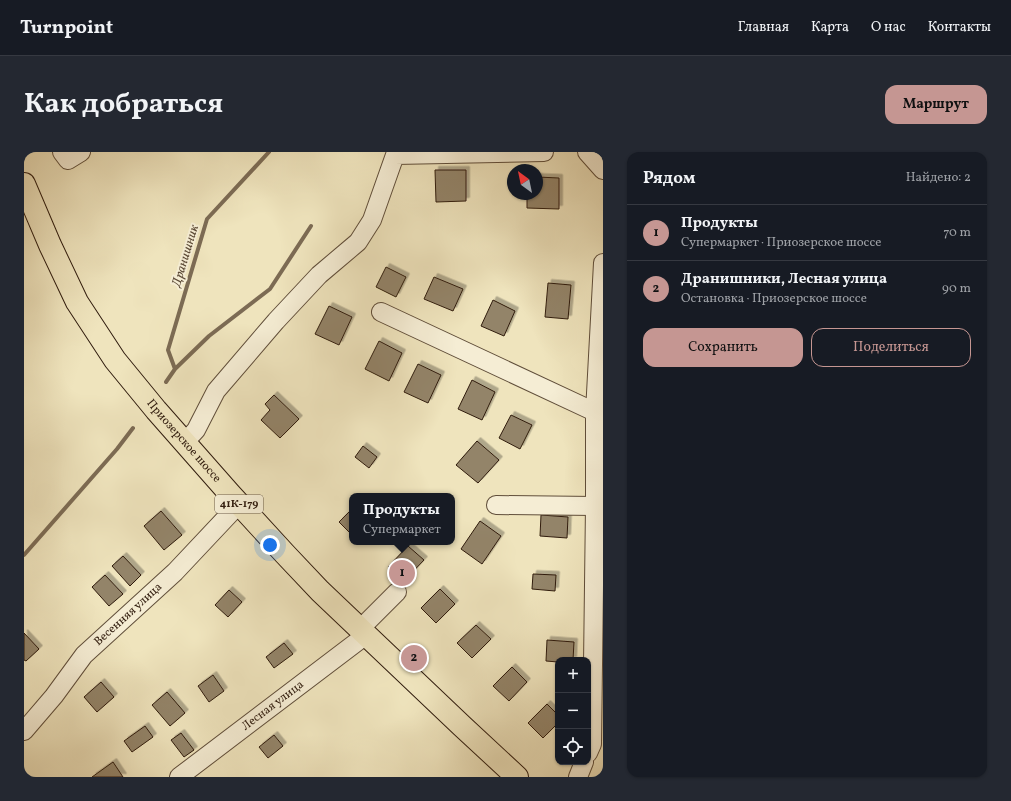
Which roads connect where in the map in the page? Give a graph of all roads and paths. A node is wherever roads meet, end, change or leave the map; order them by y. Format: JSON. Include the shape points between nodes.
{"nodes":[{"id":1,"x":62,"y":152,"type":"edge"},
{"id":2,"x":81,"y":152,"type":"edge"},
{"id":3,"x":544,"y":152,"type":"edge"},
{"id":4,"x":587,"y":152,"type":"edge"},
{"id":5,"x":603,"y":170,"type":"edge"},
{"id":6,"x":24,"y":184,"type":"edge"},
{"id":7,"x":603,"y":263,"type":"edge"},
{"id":8,"x":381,"y":312,"type":"dead end"},
{"id":9,"x":601,"y":348,"type":"edge"},
{"id":10,"x":595,"y":412,"type":"junction"},
{"id":11,"x":184,"y":442,"type":"junction"},
{"id":12,"x":239,"y":504,"type":"junction"},
{"id":13,"x":496,"y":505,"type":"dead end"},
{"id":14,"x":595,"y":506,"type":"junction"},
{"id":15,"x":397,"y":592,"type":"dead end"},
{"id":16,"x":363,"y":632,"type":"junction"},
{"id":17,"x":24,"y":731,"type":"edge"},
{"id":18,"x":594,"y":746,"type":"edge"},
{"id":19,"x":583,"y":765,"type":"edge"},
{"id":20,"x":508,"y":774,"type":"edge"},
{"id":21,"x":180,"y":777,"type":"edge"},
{"id":22,"x":578,"y":777,"type":"edge"}],
"edges":[{"from":1,"to":2,"type":"street","via":[[68,160]]},
{"from":3,"to":11,"type":"street","via":[[395,155],[372,220],[358,242],[319,275],[276,321],[216,391],[196,430]]},
{"from":4,"to":5,"type":"street"},
{"from":6,"to":11,"type":"main road","name":"Приозерское шоссе","number":"41К-179","via":[[77,302],[115,360]]},
{"from":7,"to":9,"type":"street"},
{"from":8,"to":10,"type":"street"},
{"from":9,"to":10,"type":"street"},
{"from":10,"to":14,"type":"street"},
{"from":11,"to":12,"type":"main road","name":"Приозерское шоссе","number":"41К-179"},
{"from":12,"to":16,"type":"main road","name":"Приозерское шоссе","number":"41К-179","via":[[320,591]]},
{"from":12,"to":17,"type":"street","name":"Весенняя улица","via":[[175,572],[84,655]]},
{"from":13,"to":14,"type":"street"},
{"from":14,"to":18,"type":"street"},
{"from":15,"to":16,"type":"street","name":"Лесная улица"},
{"from":16,"to":20,"type":"main road","name":"Приозерское шоссе","number":"41К-179"},
{"from":16,"to":21,"type":"street","name":"Лесная улица"},
{"from":19,"to":22,"type":"street"}]}
